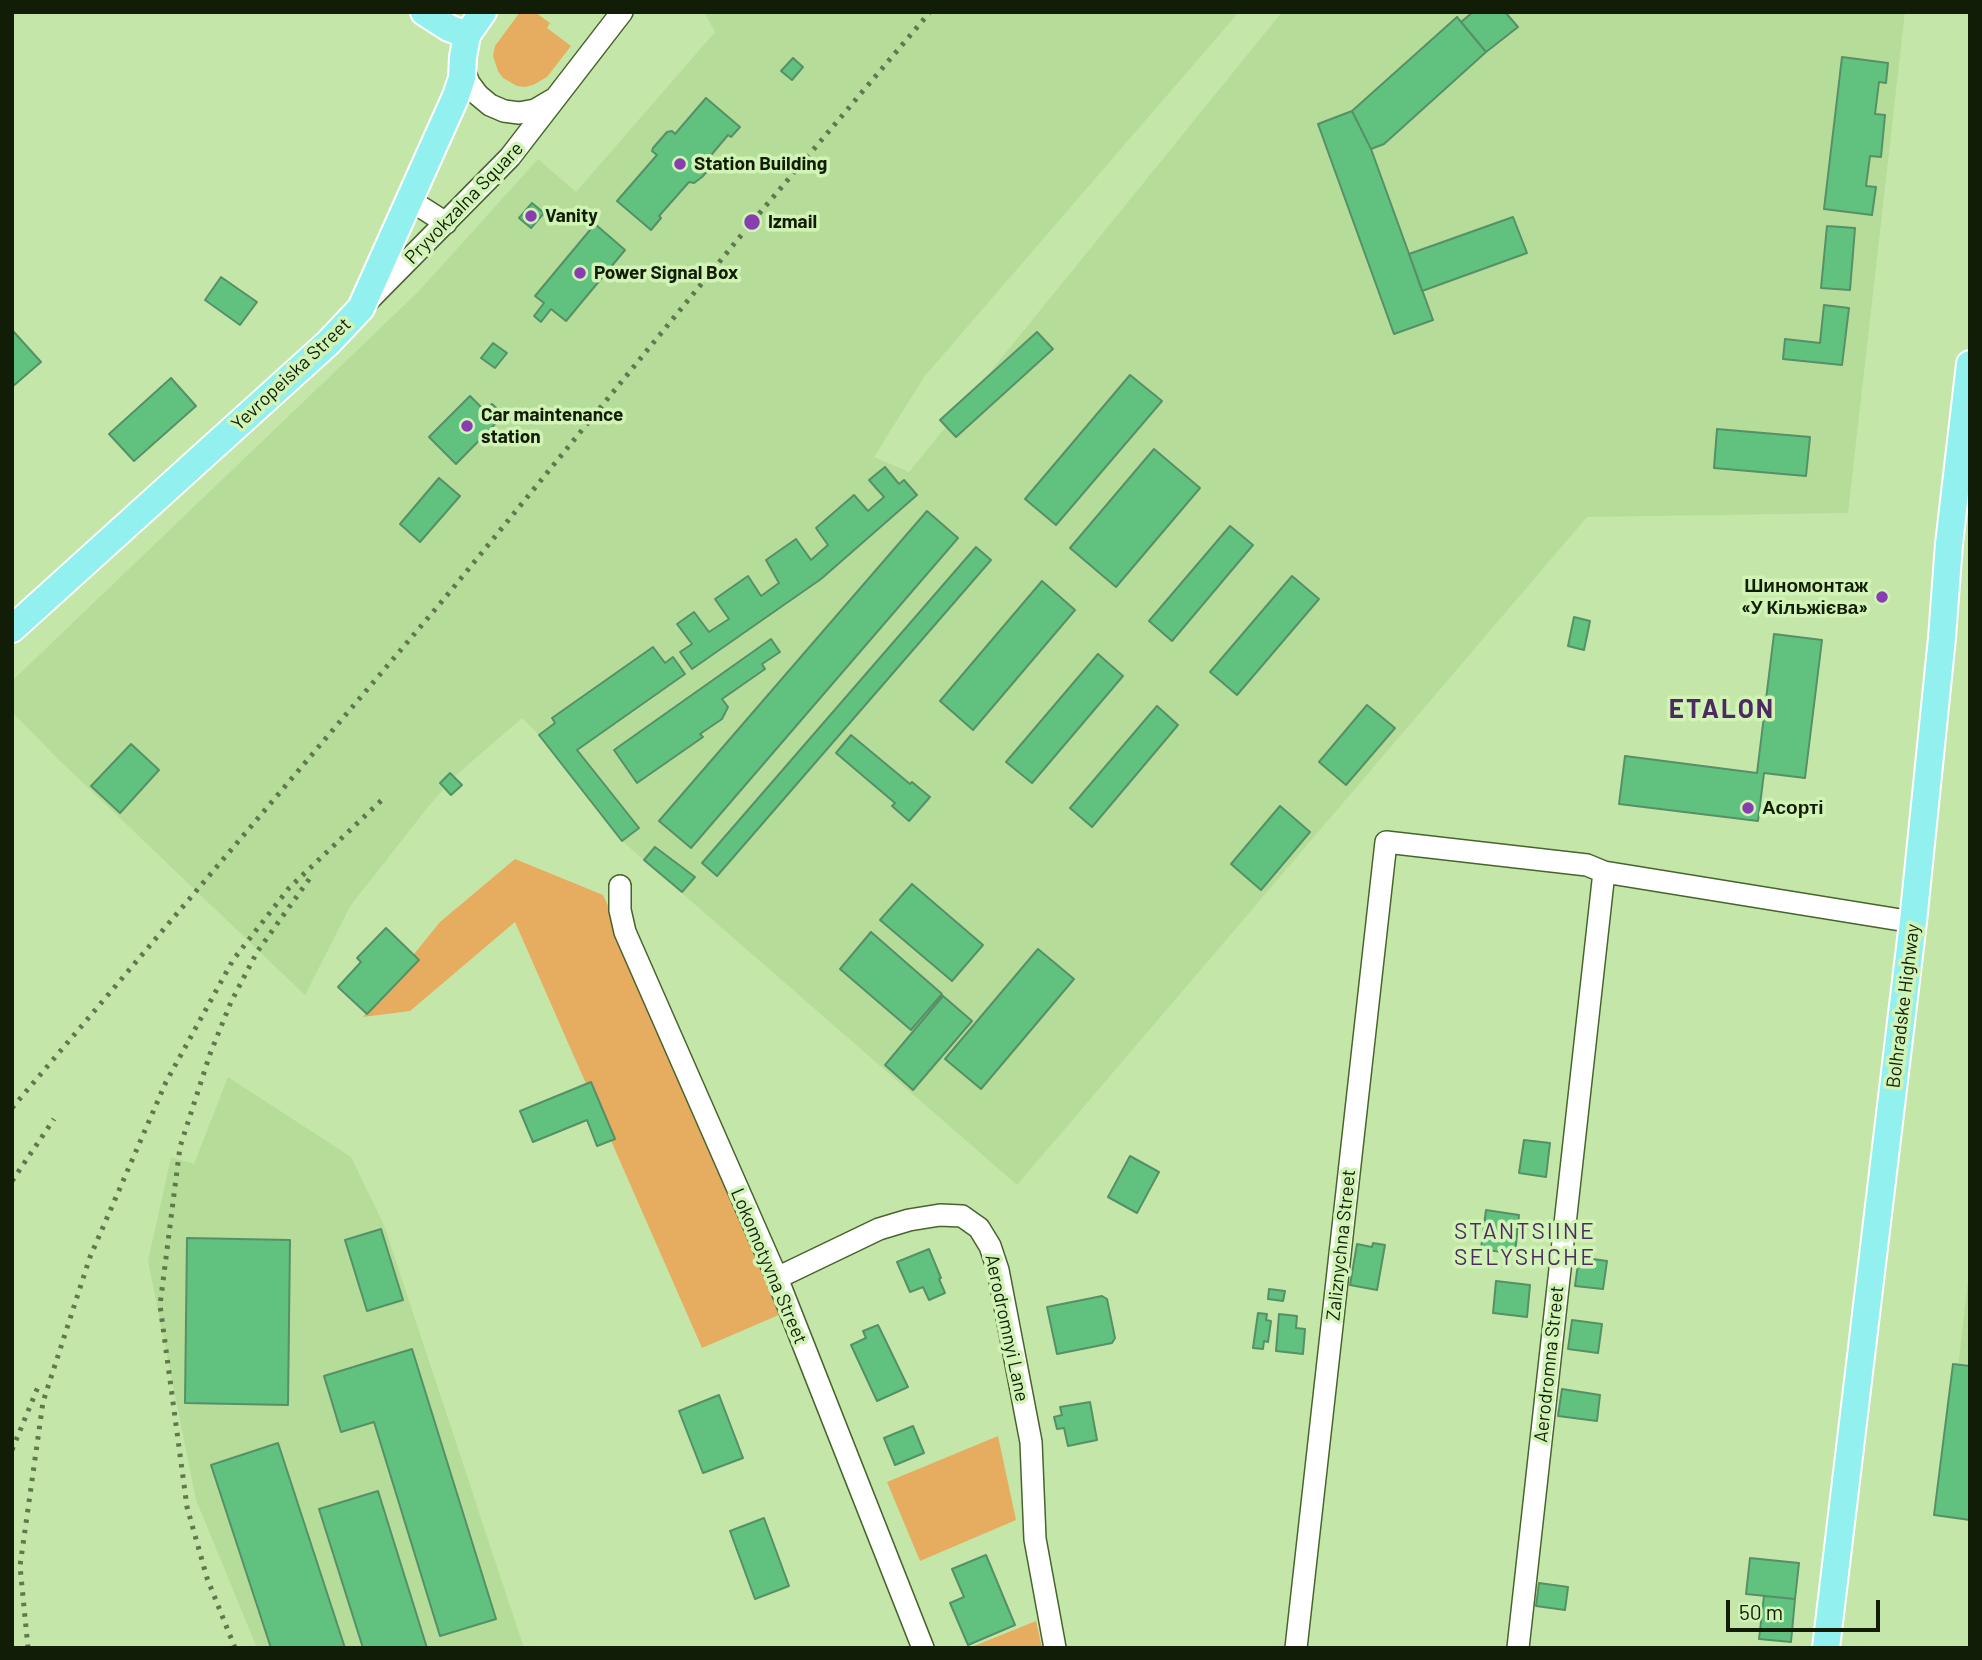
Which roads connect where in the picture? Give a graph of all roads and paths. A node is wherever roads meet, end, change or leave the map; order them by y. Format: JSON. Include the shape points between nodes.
{"nodes":[{"id":1,"x":424,"y":12,"type":"edge"},
{"id":2,"x":483,"y":12,"type":"edge"},
{"id":3,"x":622,"y":12,"type":"edge"},
{"id":4,"x":467,"y":35,"type":"junction"},
{"id":5,"x":463,"y":68,"type":"junction"},
{"id":6,"x":560,"y":93,"type":"junction"},
{"id":7,"x":410,"y":200,"type":"junction"},
{"id":8,"x":446,"y":223,"type":"junction"},
{"id":9,"x":361,"y":308,"type":"junction"},
{"id":10,"x":1970,"y":364,"type":"edge"},
{"id":11,"x":12,"y":629,"type":"edge"},
{"id":12,"x":1604,"y":872,"type":"junction"},
{"id":13,"x":620,"y":886,"type":"dead end"},
{"id":14,"x":1913,"y":922,"type":"junction"},
{"id":15,"x":777,"y":1278,"type":"junction"},
{"id":16,"x":923,"y":1648,"type":"edge"},
{"id":17,"x":1055,"y":1648,"type":"edge"},
{"id":18,"x":1296,"y":1648,"type":"edge"},
{"id":19,"x":1518,"y":1648,"type":"edge"},
{"id":20,"x":1826,"y":1648,"type":"edge"}],
"edges":[{"from":1,"to":4,"type":"main road"},
{"from":2,"to":4,"type":"main road","name":"Yevropeiska Street"},
{"from":3,"to":6,"type":"street","name":"Pryvokzalna Square"},
{"from":4,"to":5,"type":"main road","name":"Yevropeiska Street"},
{"from":5,"to":6,"type":"street","name":"Pryvokzalna Square","via":[[478,95],[504,111],[535,110]]},
{"from":5,"to":7,"type":"main road","name":"Yevropeiska Street","via":[[457,96]]},
{"from":6,"to":8,"type":"street","name":"Pryvokzalna Square","via":[[510,157]]},
{"from":7,"to":8,"type":"street"},
{"from":7,"to":9,"type":"main road","name":"Yevropeiska Street"},
{"from":8,"to":9,"type":"street","name":"Pryvokzalna Square"},
{"from":9,"to":11,"type":"main road","name":"Yevropeiska Street"},
{"from":10,"to":14,"type":"main road","name":"Bolhradske Highway"},
{"from":12,"to":14,"type":"street"},
{"from":12,"to":18,"type":"street","name":"Zaliznychna Street","via":[[1587,865],[1386,842]]},
{"from":12,"to":19,"type":"street","name":"Aerodromna Street"},
{"from":13,"to":15,"type":"street","name":"Lokomotyvna Street","via":[[625,932]]},
{"from":14,"to":20,"type":"main road","name":"Bolhradske Highway"},
{"from":15,"to":16,"type":"street","name":"Lokomotyvna Street"},
{"from":15,"to":17,"type":"street","name":"Aerodromnyi Lane","via":[[909,1220],[962,1216],[979,1228],[998,1270],[1031,1442],[1035,1539]]}]}
